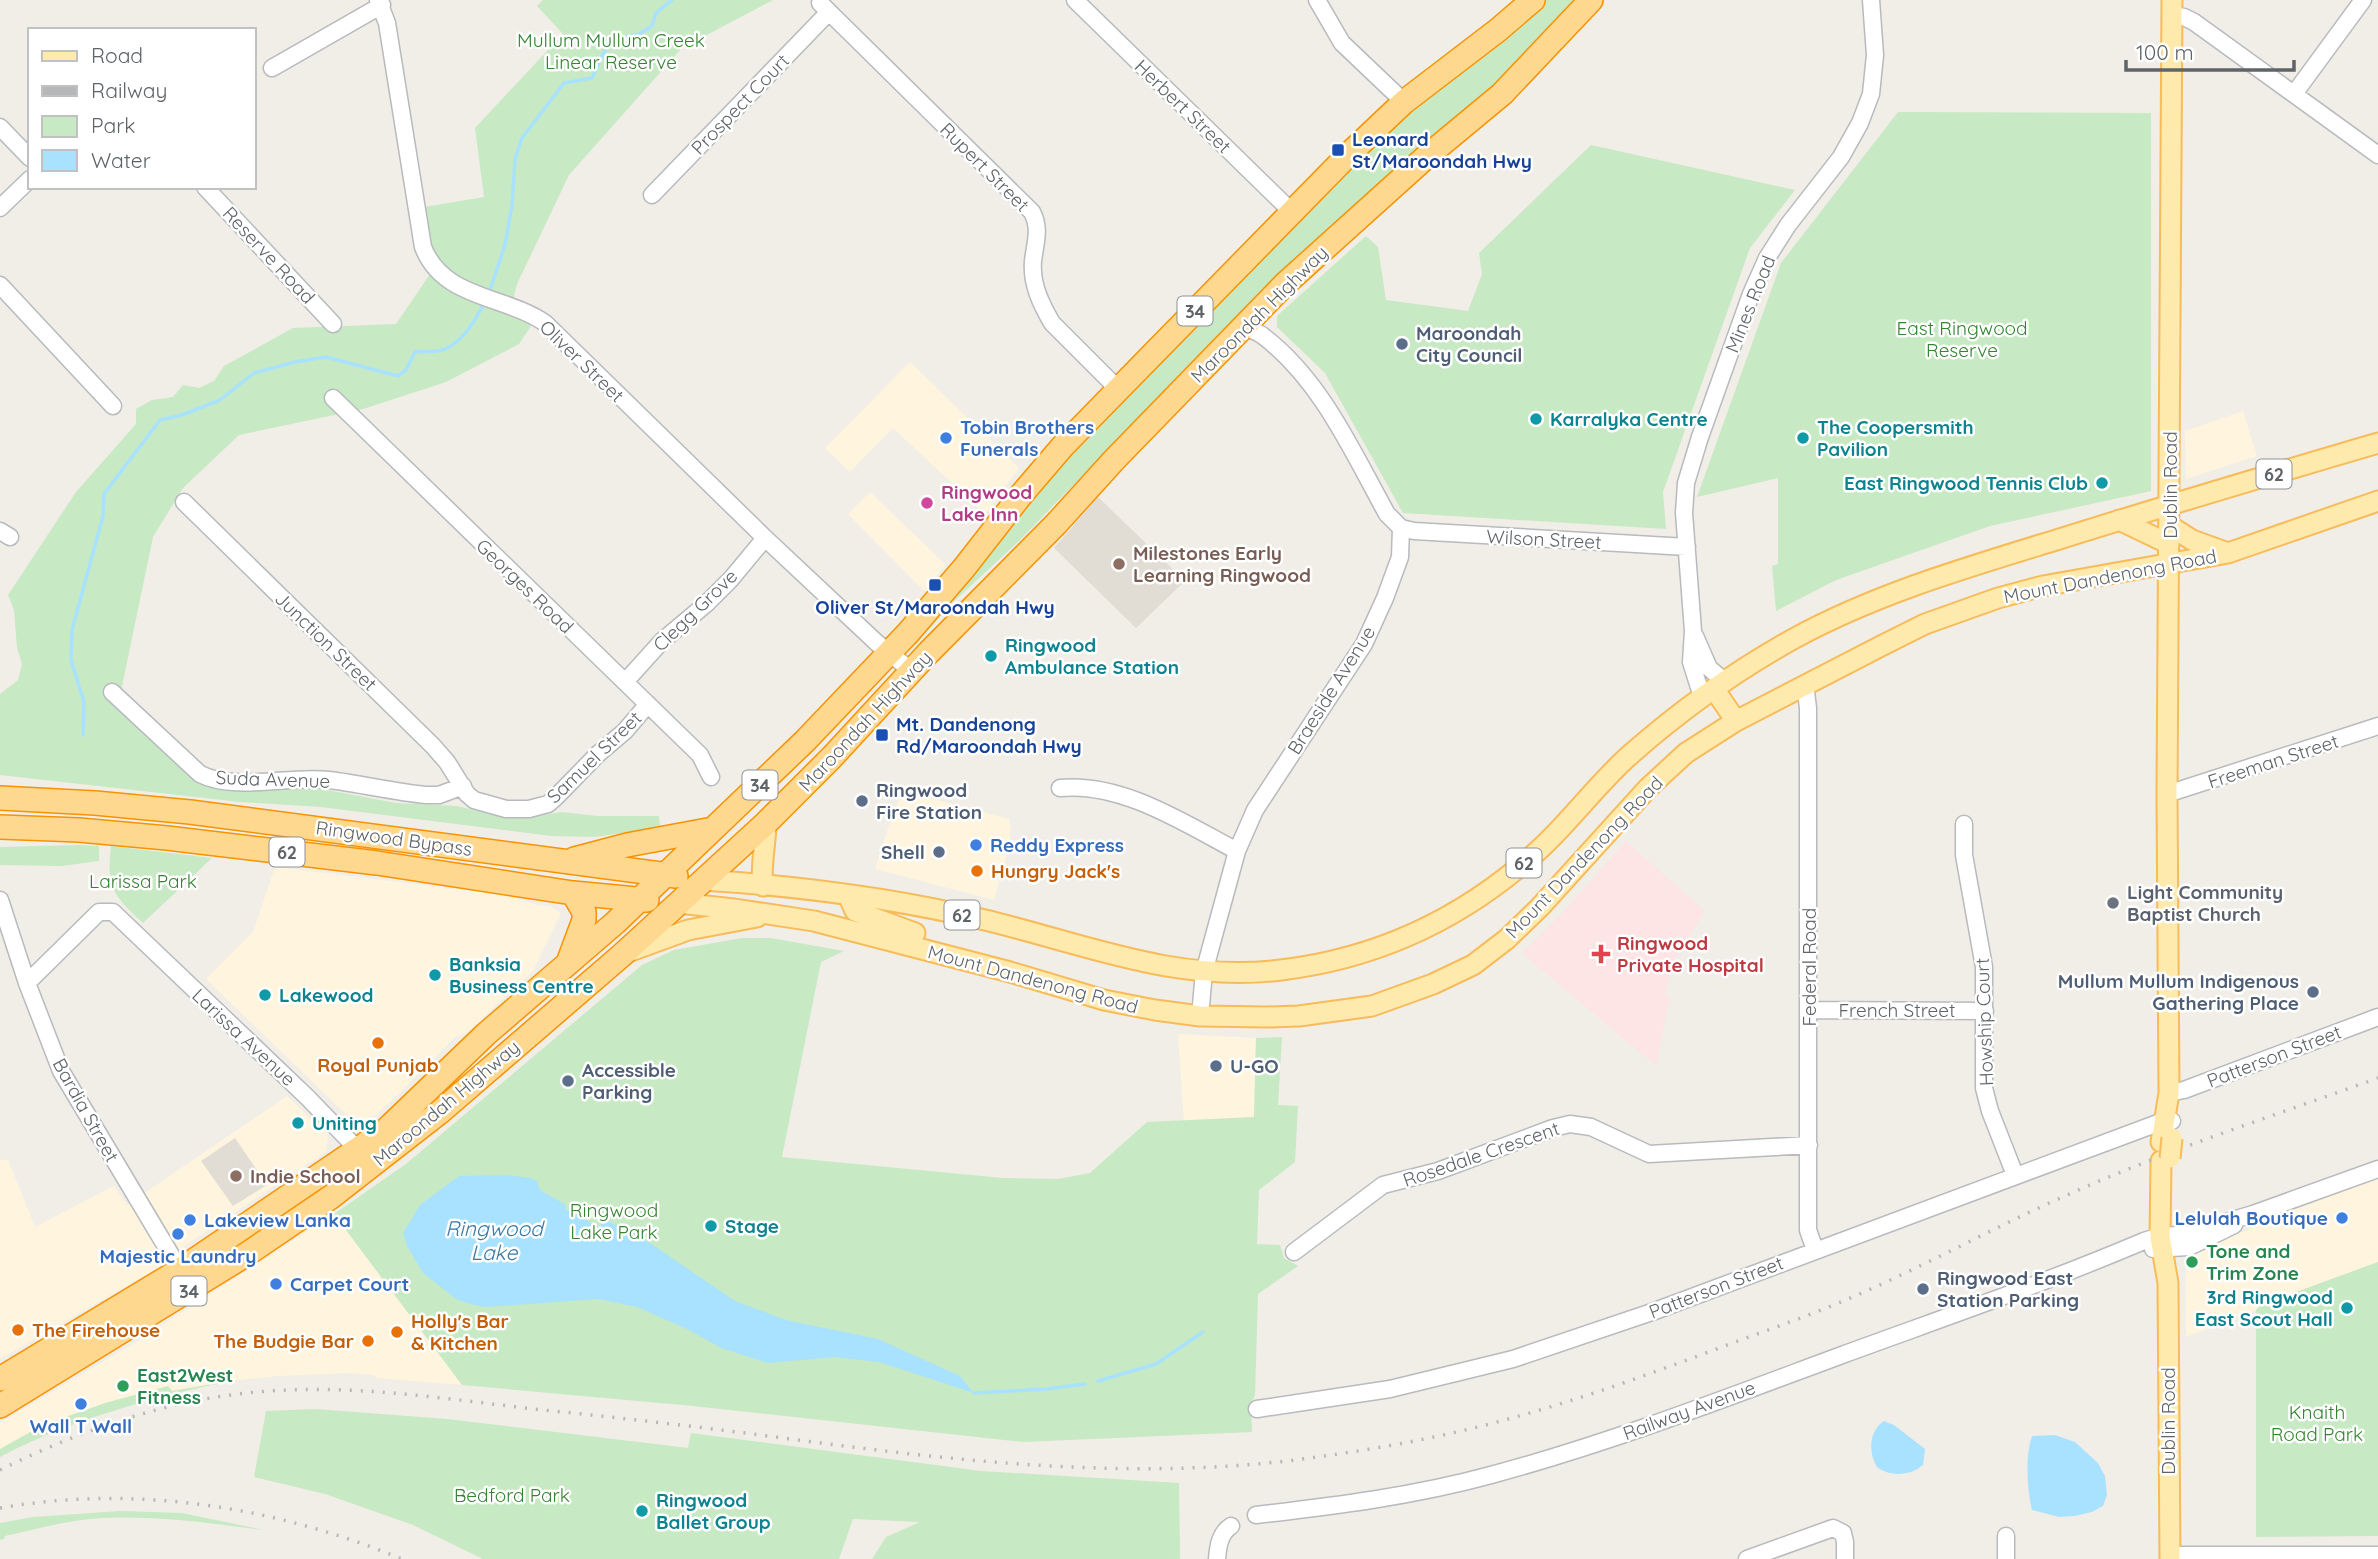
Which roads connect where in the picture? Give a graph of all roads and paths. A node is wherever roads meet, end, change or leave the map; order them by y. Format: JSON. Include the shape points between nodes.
{"nodes":[{"id":1,"x":1075,"y":0,"type":"edge"},
{"id":2,"x":1317,"y":0,"type":"edge"},
{"id":3,"x":1533,"y":0,"type":"edge"},
{"id":4,"x":1591,"y":0,"type":"edge"},
{"id":5,"x":1871,"y":0,"type":"edge"},
{"id":6,"x":2362,"y":0,"type":"edge"},
{"id":7,"x":380,"y":3,"type":"edge"},
{"id":8,"x":824,"y":8,"type":"joint"},
{"id":9,"x":2172,"y":8,"type":"edge"},
{"id":10,"x":272,"y":68,"type":"dead end"},
{"id":11,"x":2294,"y":94,"type":"junction"},
{"id":12,"x":1404,"y":102,"type":"junction"},
{"id":13,"x":0,"y":127,"type":"edge"},
{"id":14,"x":2378,"y":155,"type":"edge"},
{"id":15,"x":28,"y":156,"type":"edge"},
{"id":16,"x":28,"y":181,"type":"edge"},
{"id":17,"x":207,"y":189,"type":"edge"},
{"id":18,"x":652,"y":195,"type":"dead end"},
{"id":19,"x":0,"y":208,"type":"edge"},
{"id":20,"x":1292,"y":212,"type":"junction"},
{"id":21,"x":0,"y":285,"type":"edge"},
{"id":22,"x":332,"y":324,"type":"dead end"},
{"id":23,"x":1243,"y":327,"type":"junction"},
{"id":24,"x":1118,"y":389,"type":"junction"},
{"id":25,"x":333,"y":398,"type":"dead end"},
{"id":26,"x":113,"y":406,"type":"dead end"},
{"id":27,"x":2378,"y":443,"type":"edge"},
{"id":28,"x":2378,"y":501,"type":"edge"},
{"id":29,"x":184,"y":502,"type":"dead end"},
{"id":30,"x":2170,"y":505,"type":"junction"},
{"id":31,"x":2119,"y":520,"type":"junction"},
{"id":32,"x":1401,"y":528,"type":"junction"},
{"id":33,"x":2170,"y":535,"type":"junction"},
{"id":34,"x":765,"y":538,"type":"junction"},
{"id":35,"x":1686,"y":547,"type":"junction"},
{"id":36,"x":2228,"y":553,"type":"junction"},
{"id":37,"x":2169,"y":565,"type":"junction"},
{"id":38,"x":1693,"y":631,"type":"junction"},
{"id":39,"x":889,"y":654,"type":"junction"},
{"id":40,"x":913,"y":672,"type":"junction"},
{"id":41,"x":625,"y":682,"type":"junction"},
{"id":42,"x":1805,"y":684,"type":"junction"},
{"id":43,"x":1713,"y":689,"type":"junction"},
{"id":44,"x":113,"y":692,"type":"dead end"},
{"id":45,"x":648,"y":704,"type":"junction"},
{"id":46,"x":1736,"y":721,"type":"junction"},
{"id":47,"x":2378,"y":726,"type":"edge"},
{"id":48,"x":711,"y":777,"type":"dead end"},
{"id":49,"x":463,"y":786,"type":"junction"},
{"id":50,"x":1060,"y":788,"type":"dead end"},
{"id":51,"x":2167,"y":794,"type":"junction"},
{"id":52,"x":0,"y":798,"type":"edge"},
{"id":53,"x":766,"y":823,"type":"junction"},
{"id":54,"x":1964,"y":824,"type":"dead end"},
{"id":55,"x":0,"y":827,"type":"edge"},
{"id":56,"x":713,"y":829,"type":"junction"},
{"id":57,"x":1237,"y":851,"type":"junction"},
{"id":58,"x":564,"y":862,"type":"junction"},
{"id":59,"x":666,"y":875,"type":"junction"},
{"id":60,"x":703,"y":880,"type":"junction"},
{"id":61,"x":763,"y":886,"type":"junction"},
{"id":62,"x":573,"y":893,"type":"junction"},
{"id":63,"x":848,"y":895,"type":"junction"},
{"id":64,"x":638,"y":899,"type":"junction"},
{"id":65,"x":0,"y":900,"type":"edge"},
{"id":66,"x":678,"y":904,"type":"junction"},
{"id":67,"x":935,"y":910,"type":"junction"},
{"id":68,"x":775,"y":914,"type":"junction"},
{"id":69,"x":919,"y":941,"type":"junction"},
{"id":70,"x":622,"y":954,"type":"junction"},
{"id":71,"x":568,"y":963,"type":"junction"},
{"id":72,"x":1204,"y":972,"type":"junction"},
{"id":73,"x":27,"y":983,"type":"junction"},
{"id":74,"x":1810,"y":1010,"type":"junction"},
{"id":75,"x":1985,"y":1011,"type":"junction"},
{"id":76,"x":1200,"y":1016,"type":"junction"},
{"id":77,"x":2378,"y":1017,"type":"edge"},
{"id":78,"x":464,"y":1055,"type":"junction"},
{"id":79,"x":482,"y":1076,"type":"junction"},
{"id":80,"x":2169,"y":1094,"type":"junction"},
{"id":81,"x":2166,"y":1140,"type":"junction"},
{"id":82,"x":1809,"y":1145,"type":"junction"},
{"id":83,"x":365,"y":1157,"type":"junction"},
{"id":84,"x":2378,"y":1169,"type":"edge"},
{"id":85,"x":2015,"y":1175,"type":"junction"},
{"id":86,"x":2166,"y":1243,"type":"junction"},
{"id":87,"x":1815,"y":1250,"type":"junction"},
{"id":88,"x":1294,"y":1252,"type":"dead end"},
{"id":89,"x":180,"y":1270,"type":"junction"},
{"id":90,"x":35,"y":1372,"type":"junction"},
{"id":91,"x":0,"y":1379,"type":"edge"},
{"id":92,"x":0,"y":1406,"type":"edge"},
{"id":93,"x":1257,"y":1409,"type":"dead end"},
{"id":94,"x":1256,"y":1515,"type":"dead end"},
{"id":95,"x":1231,"y":1526,"type":"dead end"},
{"id":96,"x":2006,"y":1536,"type":"dead end"},
{"id":97,"x":2378,"y":1555,"type":"edge"},
{"id":98,"x":2170,"y":1557,"type":"edge"},
{"id":99,"x":2328,"y":1557,"type":"edge"},
{"id":100,"x":1217,"y":1559,"type":"edge"},
{"id":101,"x":1747,"y":1559,"type":"edge"},
{"id":102,"x":1845,"y":1559,"type":"edge"},
{"id":103,"x":2006,"y":1559,"type":"edge"}],
"edges":[{"from":1,"to":20,"type":"street","name":"Herbert Street"},
{"from":2,"to":12,"type":"street","via":[[1342,43]]},
{"from":3,"to":12,"type":"highway","name":"Maroondah Highway","number":"34"},
{"from":4,"to":23,"type":"highway","name":"Maroondah Highway","number":"34","via":[[1502,94],[1426,157]]},
{"from":5,"to":35,"type":"street","name":"Mines Road","via":[[1875,55],[1871,94],[1852,141],[1788,225],[1760,271],[1686,483]]},
{"from":6,"to":11,"type":"street"},
{"from":7,"to":10,"type":"street"},
{"from":7,"to":34,"type":"street","name":"Oliver Street","via":[[423,247],[431,264],[446,280],[545,323]]},
{"from":8,"to":18,"type":"street","name":"Prospect Court"},
{"from":8,"to":24,"type":"street","name":"Rupert Street","via":[[1032,212],[1037,230],[1034,280],[1045,310],[1052,323]]},
{"from":9,"to":11,"type":"street"},
{"from":9,"to":30,"type":"main road","name":"Dublin Road"},
{"from":11,"to":14,"type":"street"},
{"from":12,"to":20,"type":"highway","name":"Maroondah Highway","number":"34"},
{"from":13,"to":15,"type":"street"},
{"from":16,"to":19,"type":"street"},
{"from":17,"to":22,"type":"street","name":"Reserve Road"},
{"from":20,"to":24,"type":"highway","name":"Maroondah Highway","number":"34"},
{"from":21,"to":26,"type":"street"},
{"from":23,"to":32,"type":"street","via":[[1263,336],[1311,384],[1387,513]]},
{"from":23,"to":40,"type":"highway","name":"Maroondah Highway","number":"34"},
{"from":24,"to":39,"type":"highway","name":"Maroondah Highway","number":"34","via":[[1062,447]]},
{"from":25,"to":41,"type":"street","name":"Georges Road"},
{"from":27,"to":30,"type":"main road","name":"Mount Dandenong Road","number":"62"},
{"from":28,"to":36,"type":"main road","name":"Mount Dandenong Road","number":"62"},
{"from":29,"to":49,"type":"street","name":"Junction Street","via":[[433,746]]},
{"from":30,"to":31,"type":"main road","name":"Mount Dandenong Road","number":"62"},
{"from":30,"to":33,"type":"main road","name":"Dublin Road"},
{"from":31,"to":33,"type":"main road"},
{"from":31,"to":43,"type":"main road","name":"Mount Dandenong Road","number":"62","via":[[1882,598],[1796,638]]},
{"from":32,"to":35,"type":"street","name":"Wilson Street"},
{"from":32,"to":57,"type":"street","name":"Braeside Avenue","via":[[1400,557],[1364,644],[1255,810]]},
{"from":33,"to":36,"type":"main road"},
{"from":33,"to":37,"type":"main road","name":"Dublin Road"},
{"from":34,"to":39,"type":"street","name":"Oliver Street"},
{"from":34,"to":41,"type":"street","name":"Clegg Grove","via":[[731,579],[662,641]]},
{"from":35,"to":38,"type":"street","name":"Mines Road"},
{"from":36,"to":37,"type":"main road","name":"Mount Dandenong Road","number":"62"},
{"from":37,"to":42,"type":"main road","name":"Mount Dandenong Road","number":"62","via":[[1998,598],[1925,624]]},
{"from":37,"to":51,"type":"main road","name":"Dublin Road"},
{"from":38,"to":43,"type":"street","name":"Mines Road"},
{"from":38,"to":43,"type":"street","name":"Mines Road","via":[[1691,662]]},
{"from":39,"to":40,"type":"street","name":"Oliver Street"},
{"from":39,"to":56,"type":"highway","name":"Maroondah Highway","number":"34"},
{"from":40,"to":53,"type":"highway","name":"Maroondah Highway","number":"34"},
{"from":41,"to":45,"type":"street","name":"Georges Road"},
{"from":42,"to":46,"type":"main road","name":"Mount Dandenong Road","number":"62"},
{"from":42,"to":74,"type":"street","name":"Federal Road"},
{"from":43,"to":46,"type":"main road"},
{"from":43,"to":72,"type":"main road","name":"Mount Dandenong Road","number":"62","via":[[1630,755],[1544,845],[1463,909],[1406,938],[1341,960],[1270,971]]},
{"from":44,"to":49,"type":"street","name":"Suda Avenue","via":[[209,778],[328,780],[426,795]]},
{"from":45,"to":48,"type":"street","name":"Georges Road","via":[[700,755]]},
{"from":45,"to":49,"type":"street","name":"Samuel Street","via":[[548,804],[529,809],[495,807],[474,800]]},
{"from":46,"to":76,"type":"main road","name":"Mount Dandenong Road","number":"62","via":[[1686,753],[1648,788],[1521,928],[1473,965],[1372,1006],[1299,1016]]},
{"from":47,"to":51,"type":"street","name":"Freeman Street"},
{"from":50,"to":57,"type":"street","via":[[1089,788],[1152,806]]},
{"from":51,"to":80,"type":"main road","name":"Dublin Road"},
{"from":52,"to":58,"type":"highway","name":"Ringwood Bypass","number":"62","via":[[190,812]]},
{"from":53,"to":60,"type":"highway","name":"Maroondah Highway","number":"34"},
{"from":53,"to":61,"type":"main road"},
{"from":54,"to":75,"type":"street","name":"Howship Court","via":[[1964,855],[1983,953]]},
{"from":55,"to":62,"type":"highway","name":"Ringwood Bypass","number":"62","via":[[180,839]]},
{"from":56,"to":58,"type":"highway"},
{"from":56,"to":59,"type":"highway","name":"Maroondah Highway","number":"34"},
{"from":57,"to":72,"type":"street","name":"Braeside Avenue"},
{"from":58,"to":59,"type":"highway","name":"Ringwood Bypass","number":"62"},
{"from":59,"to":60,"type":"highway","name":"Ringwood Bypass","number":"62"},
{"from":59,"to":64,"type":"highway","name":"Maroondah Highway","number":"34"},
{"from":60,"to":61,"type":"main road","name":"Mount Dandenong Road","number":"62"},
{"from":60,"to":66,"type":"highway","name":"Maroondah Highway","number":"34"},
{"from":61,"to":63,"type":"main road","name":"Mount Dandenong Road","number":"62"},
{"from":62,"to":64,"type":"highway","name":"Ringwood Bypass","number":"62"},
{"from":62,"to":71,"type":"highway","via":[[584,920]]},
{"from":63,"to":67,"type":"main road","name":"Mount Dandenong Road","number":"62"},
{"from":63,"to":69,"type":"main road","via":[[858,912]]},
{"from":64,"to":66,"type":"highway","name":"Ringwood Bypass","number":"62"},
{"from":64,"to":71,"type":"highway","name":"Maroondah Highway","number":"34"},
{"from":65,"to":73,"type":"street","name":"Bardia Street"},
{"from":66,"to":68,"type":"main road","name":"Mount Dandenong Road","number":"62"},
{"from":66,"to":70,"type":"highway","name":"Maroondah Highway","number":"34"},
{"from":67,"to":69,"type":"main road","via":[[914,926]]},
{"from":67,"to":72,"type":"main road","name":"Mount Dandenong Road","number":"62","via":[[1117,958]]},
{"from":68,"to":69,"type":"main road","name":"Mount Dandenong Road","number":"62"},
{"from":68,"to":70,"type":"main road","via":[[688,930]]},
{"from":69,"to":76,"type":"main road","name":"Mount Dandenong Road","number":"62","via":[[1128,1005]]},
{"from":70,"to":79,"type":"highway","name":"Maroondah Highway","number":"34"},
{"from":71,"to":78,"type":"highway","name":"Maroondah Highway","number":"34"},
{"from":72,"to":76,"type":"street","name":"Braeside Avenue"},
{"from":73,"to":83,"type":"street","name":"Larissa Avenue","via":[[99,912],[113,912]]},
{"from":73,"to":89,"type":"street","name":"Bardia Street","via":[[61,1071]]},
{"from":74,"to":75,"type":"street","name":"French Street"},
{"from":74,"to":82,"type":"street","name":"Federal Road"},
{"from":75,"to":85,"type":"street","name":"Howship Court","via":[[1984,1088]]},
{"from":77,"to":80,"type":"street","name":"Patterson Street"},
{"from":78,"to":79,"type":"highway"},
{"from":78,"to":83,"type":"highway","name":"Maroondah Highway","number":"34","via":[[386,1130]]},
{"from":79,"to":83,"type":"highway","name":"Maroondah Highway","number":"34"},
{"from":80,"to":81,"type":"main road","name":"Dublin Road"},
{"from":81,"to":85,"type":"street","name":"Patterson Street"},
{"from":81,"to":86,"type":"main road","name":"Dublin Road"},
{"from":82,"to":87,"type":"street","name":"Federal Road","via":[[1808,1230]]},
{"from":82,"to":88,"type":"street","name":"Rosedale Crescent","via":[[1649,1154],[1591,1126],[1570,1124],[1438,1171],[1383,1185]]},
{"from":83,"to":89,"type":"highway","name":"Maroondah Highway","number":"34"},
{"from":83,"to":90,"type":"highway","name":"Maroondah Highway","number":"34","via":[[331,1197],[247,1254]]},
{"from":84,"to":86,"type":"street","name":"Railway Avenue","via":[[2253,1214],[2189,1247]]},
{"from":85,"to":87,"type":"street","name":"Patterson Street"},
{"from":86,"to":94,"type":"street","name":"Railway Avenue","via":[[2109,1256],[1569,1453],[1437,1488]]},
{"from":86,"to":98,"type":"main road","name":"Dublin Road"},
{"from":87,"to":93,"type":"street","name":"Patterson Street","via":[[1513,1359],[1390,1389]]},
{"from":89,"to":90,"type":"highway","name":"Maroondah Highway","number":"34"},
{"from":90,"to":91,"type":"highway","name":"Maroondah Highway","number":"34"},
{"from":90,"to":92,"type":"highway","name":"Maroondah Highway","number":"34"},
{"from":95,"to":100,"type":"street","via":[[1224,1530]]},
{"from":96,"to":103,"type":"street"},
{"from":97,"to":99,"type":"street"},
{"from":98,"to":99,"type":"street"},
{"from":101,"to":102,"type":"street","via":[[1826,1529],[1843,1533]]}]}
